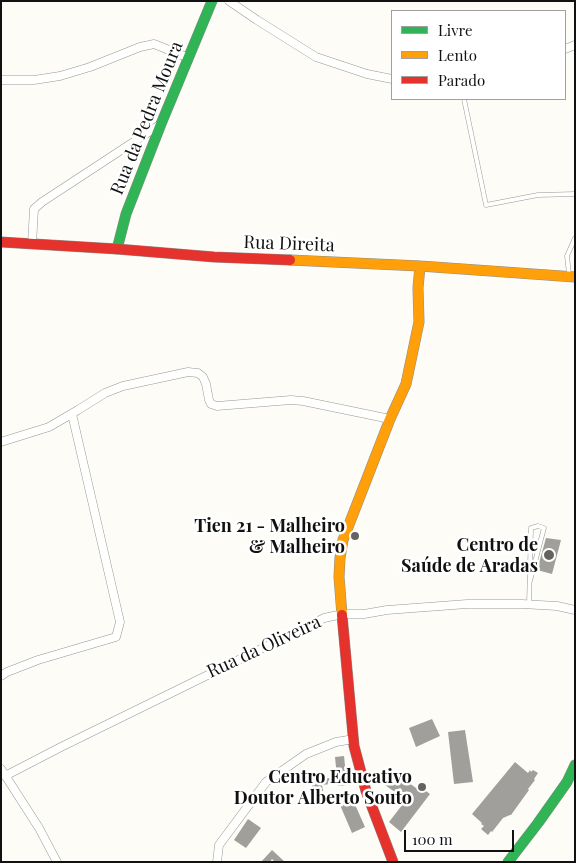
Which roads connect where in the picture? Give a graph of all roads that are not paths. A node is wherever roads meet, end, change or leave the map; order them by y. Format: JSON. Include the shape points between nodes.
{"nodes":[{"id":1,"x":212,"y":1,"type":"edge"},
{"id":2,"x":229,"y":1,"type":"edge"},
{"id":3,"x":189,"y":58,"type":"junction"},
{"id":4,"x":391,"y":79,"type":"edge"},
{"id":5,"x":1,"y":80,"type":"edge"},
{"id":6,"x":464,"y":100,"type":"edge"},
{"id":7,"x":161,"y":124,"type":"junction"},
{"id":8,"x":575,"y":194,"type":"edge"},
{"id":9,"x":575,"y":238,"type":"edge"},
{"id":10,"x":1,"y":242,"type":"edge"},
{"id":11,"x":32,"y":244,"type":"junction"},
{"id":12,"x":117,"y":249,"type":"junction"},
{"id":13,"x":420,"y":266,"type":"junction"},
{"id":14,"x":572,"y":277,"type":"edge"},
{"id":15,"x":72,"y":414,"type":"junction"},
{"id":16,"x":390,"y":419,"type":"junction"},
{"id":17,"x":1,"y":442,"type":"edge"},
{"id":18,"x":530,"y":581,"type":"junction"},
{"id":19,"x":529,"y":605,"type":"junction"},
{"id":20,"x":575,"y":610,"type":"edge"},
{"id":21,"x":343,"y":614,"type":"junction"},
{"id":22,"x":1,"y":676,"type":"edge"},
{"id":23,"x":354,"y":739,"type":"junction"},
{"id":24,"x":575,"y":765,"type":"edge"},
{"id":25,"x":3,"y":772,"type":"edge"},
{"id":26,"x":57,"y":862,"type":"edge"},
{"id":27,"x":217,"y":862,"type":"edge"},
{"id":28,"x":393,"y":862,"type":"edge"},
{"id":29,"x":508,"y":862,"type":"edge"}],
"edges":[{"from":1,"to":3,"type":"street","name":"Rua da Pedra Moura"},
{"from":2,"to":4,"type":"street","via":[[316,57]]},
{"from":3,"to":5,"type":"street","via":[[154,44],[60,76]]},
{"from":3,"to":7,"type":"street","name":"Rua da Pedra Moura"},
{"from":6,"to":8,"type":"lane","via":[[486,205],[538,195]]},
{"from":7,"to":11,"type":"street","via":[[34,209]]},
{"from":7,"to":12,"type":"street","name":"Rua da Pedra Moura","via":[[123,222]]},
{"from":9,"to":14,"type":"lane","via":[[567,256]]},
{"from":10,"to":11,"type":"street","name":"Rua Direita"},
{"from":11,"to":12,"type":"street","name":"Rua Direita"},
{"from":12,"to":13,"type":"street","name":"Rua Direita","via":[[214,257]]},
{"from":13,"to":14,"type":"street","name":"Rua Direita"},
{"from":13,"to":16,"type":"street","via":[[419,322],[406,384]]},
{"from":15,"to":16,"type":"street","via":[[105,393],[123,386],[188,372],[203,377],[209,400],[217,406],[303,400]]},
{"from":15,"to":17,"type":"street","via":[[49,427]]},
{"from":15,"to":22,"type":"street","via":[[120,622],[116,637],[38,660]]},
{"from":16,"to":21,"type":"street","via":[[343,540],[339,577]]},
{"from":18,"to":18,"type":"lane","via":[[531,528],[538,526],[544,528]]},
{"from":18,"to":19,"type":"lane"},
{"from":19,"to":20,"type":"street","name":"Rua da Oliveira"},
{"from":19,"to":21,"type":"street","name":"Rua da Oliveira","via":[[467,604]]},
{"from":21,"to":23,"type":"street"},
{"from":21,"to":25,"type":"street","name":"Rua da Oliveira","via":[[324,618]]},
{"from":23,"to":27,"type":"street","via":[[336,742],[306,754],[266,782],[219,845]]},
{"from":23,"to":28,"type":"street","via":[[366,791]]},
{"from":24,"to":29,"type":"street","via":[[567,782]]},
{"from":25,"to":26,"type":"street"}]}
